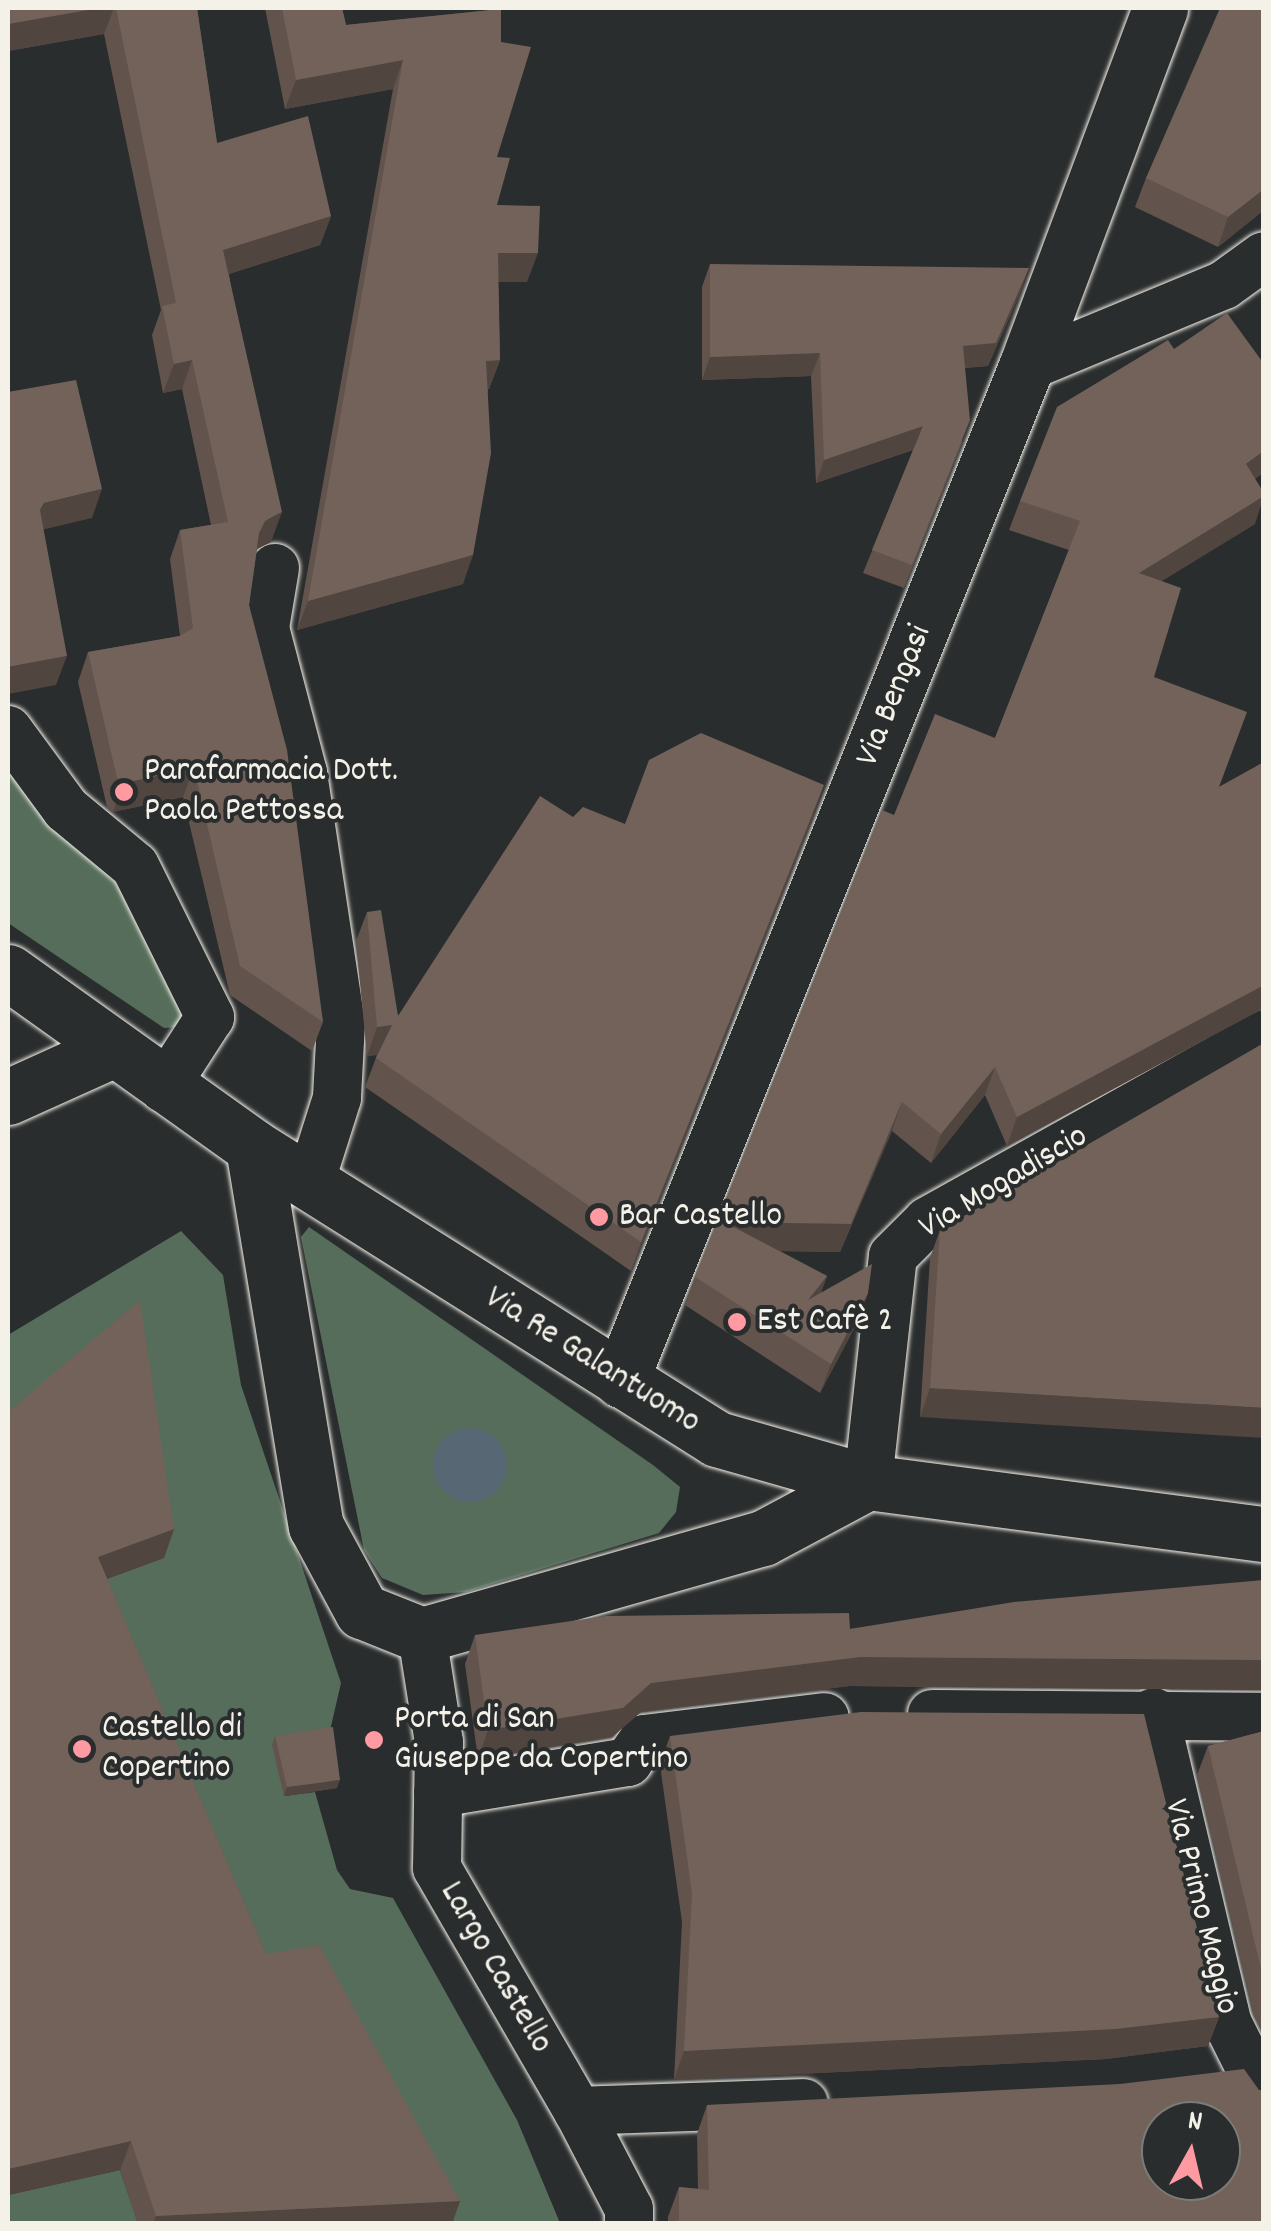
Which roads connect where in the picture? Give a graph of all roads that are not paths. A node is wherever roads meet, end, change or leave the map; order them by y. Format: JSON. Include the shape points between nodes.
{"nodes":[{"id":1,"x":1160,"y":8,"type":"edge"},
{"id":2,"x":1264,"y":256,"type":"edge"},
{"id":3,"x":1026,"y":367,"type":"junction"},
{"id":4,"x":276,"y":568,"type":"dead end"},
{"id":5,"x":8,"y":730,"type":"edge"},
{"id":6,"x":8,"y":972,"type":"edge"},
{"id":7,"x":1264,"y":1034,"type":"edge"},
{"id":8,"x":110,"y":1051,"type":"junction"},
{"id":9,"x":164,"y":1088,"type":"junction"},
{"id":10,"x":8,"y":1097,"type":"edge"},
{"id":11,"x":253,"y":1147,"type":"junction"},
{"id":12,"x":310,"y":1183,"type":"junction"},
{"id":13,"x":621,"y":1380,"type":"junction"},
{"id":14,"x":753,"y":1452,"type":"junction"},
{"id":15,"x":868,"y":1482,"type":"junction"},
{"id":16,"x":1264,"y":1534,"type":"edge"},
{"id":17,"x":763,"y":1538,"type":"junction"},
{"id":18,"x":422,"y":1635,"type":"junction"},
{"id":19,"x":1154,"y":1712,"type":"junction"},
{"id":20,"x":1264,"y":1717,"type":"edge"},
{"id":21,"x":438,"y":1793,"type":"junction"},
{"id":22,"x":1196,"y":2075,"type":"edge"},
{"id":23,"x":1256,"y":2083,"type":"edge"},
{"id":24,"x":844,"y":2102,"type":"edge"},
{"id":25,"x":578,"y":2111,"type":"junction"},
{"id":26,"x":629,"y":2224,"type":"edge"}],
"edges":[{"from":1,"to":3,"type":"street","name":"Via Bengasi"},
{"from":2,"to":3,"type":"street","via":[[1224,285]]},
{"from":3,"to":13,"type":"street","name":"Via Bengasi"},
{"from":4,"to":12,"type":"street","via":[[265,628],[303,772],[342,1024],[337,1098]]},
{"from":5,"to":9,"type":"street","via":[[66,810],[135,866],[210,1017]]},
{"from":6,"to":8,"type":"street","name":"Via Re Galantuomo"},
{"from":7,"to":15,"type":"street","name":"Via Mogadiscio","via":[[928,1221],[893,1256]]},
{"from":8,"to":9,"type":"street","name":"Via Re Galantuomo"},
{"from":8,"to":10,"type":"street"},
{"from":9,"to":11,"type":"street","name":"Via Re Galantuomo"},
{"from":11,"to":12,"type":"street","name":"Via Re Galantuomo"},
{"from":11,"to":18,"type":"street","via":[[316,1526],[362,1611]]},
{"from":12,"to":13,"type":"street","name":"Via Re Galantuomo"},
{"from":13,"to":14,"type":"street","name":"Via Re Galantuomo","via":[[717,1440]]},
{"from":14,"to":15,"type":"street","name":"Via Re Galantuomo"},
{"from":14,"to":17,"type":"street"},
{"from":15,"to":16,"type":"street","name":"Via Re Galantuomo"},
{"from":15,"to":17,"type":"street"},
{"from":17,"to":18,"type":"street"},
{"from":18,"to":21,"type":"street","name":"Largo Castello","via":[[439,1742]]},
{"from":19,"to":20,"type":"street"},
{"from":19,"to":21,"type":"street","via":[[879,1714],[644,1738],[628,1762]]},
{"from":19,"to":23,"type":"street","name":"Via Primo Maggio","via":[[1198,1916],[1228,2024]]},
{"from":21,"to":25,"type":"street","name":"Largo Castello","via":[[437,1868]]},
{"from":22,"to":23,"type":"street"},
{"from":24,"to":25,"type":"street"},
{"from":25,"to":26,"type":"street","name":"Largo Castello","via":[[629,2209]]}]}
